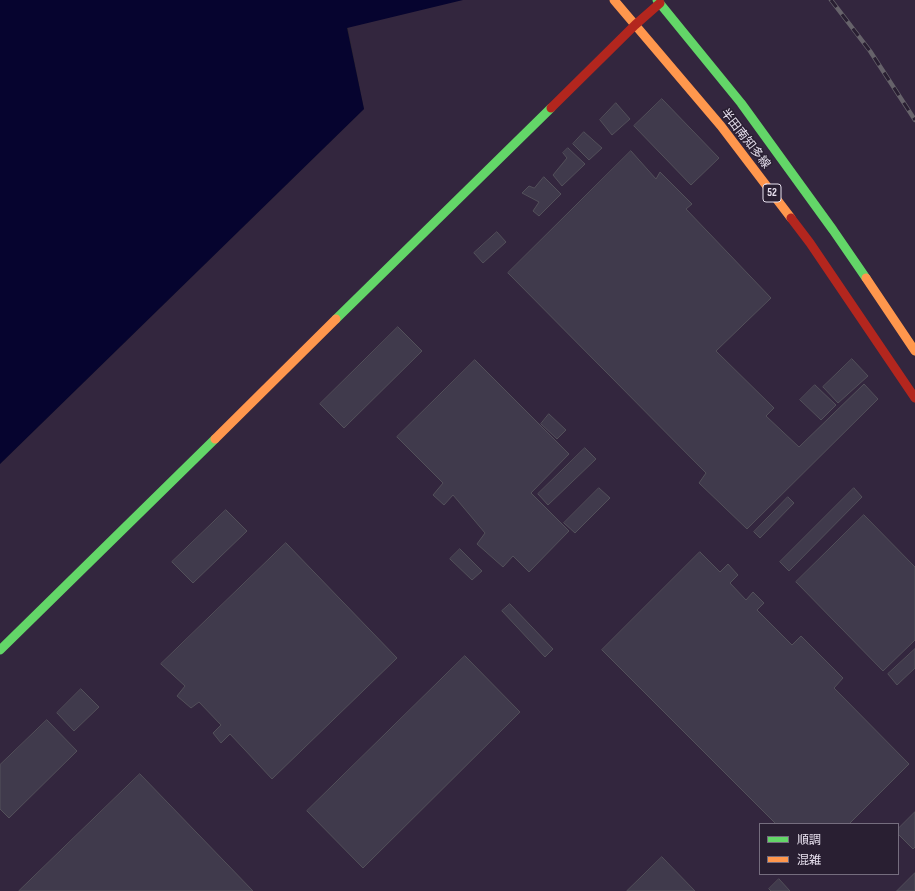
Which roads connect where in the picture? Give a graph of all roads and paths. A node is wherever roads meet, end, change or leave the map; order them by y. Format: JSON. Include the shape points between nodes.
{"nodes":[{"id":1,"x":614,"y":0,"type":"edge"},
{"id":2,"x":658,"y":1,"type":"edge"},
{"id":3,"x":635,"y":24,"type":"junction"},
{"id":4,"x":915,"y":351,"type":"edge"},
{"id":5,"x":915,"y":398,"type":"edge"},
{"id":6,"x":0,"y":650,"type":"edge"}],
"edges":[{"from":1,"to":3,"type":"main road","name":"半田南知多線","number":"52"},
{"from":2,"to":3,"type":"main road"},
{"from":2,"to":4,"type":"main road","name":"半田南知多線","number":"52","via":[[741,103],[833,230]]},
{"from":3,"to":5,"type":"main road","name":"半田南知多線","number":"52","via":[[721,126],[810,244]]},
{"from":3,"to":6,"type":"main road"}]}
